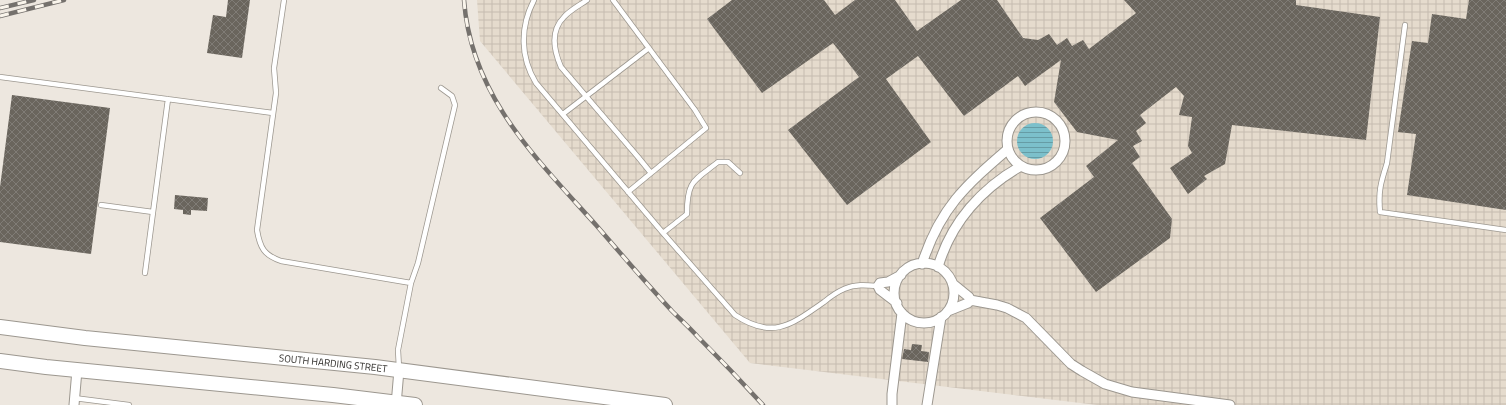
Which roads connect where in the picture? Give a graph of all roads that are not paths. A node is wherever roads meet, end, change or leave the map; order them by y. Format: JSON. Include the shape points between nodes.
{"nodes":[{"id":1,"x":284,"y":0,"type":"edge"},
{"id":2,"x":534,"y":0,"type":"edge"},
{"id":3,"x":587,"y":0,"type":"edge"},
{"id":4,"x":613,"y":0,"type":"edge"},
{"id":5,"x":1405,"y":25,"type":"dead end"},
{"id":6,"x":649,"y":48,"type":"junction"},
{"id":7,"x":0,"y":77,"type":"edge"},
{"id":8,"x":441,"y":88,"type":"dead end"},
{"id":9,"x":586,"y":96,"type":"junction"},
{"id":10,"x":168,"y":99,"type":"junction"},
{"id":11,"x":273,"y":113,"type":"junction"},
{"id":12,"x":562,"y":114,"type":"junction"},
{"id":13,"x":1008,"y":150,"type":"junction"},
{"id":14,"x":1021,"y":166,"type":"junction"},
{"id":15,"x":651,"y":173,"type":"junction"},
{"id":16,"x":740,"y":173,"type":"dead end"},
{"id":17,"x":628,"y":192,"type":"junction"},
{"id":18,"x":101,"y":205,"type":"dead end"},
{"id":19,"x":153,"y":212,"type":"junction"},
{"id":20,"x":1506,"y":230,"type":"edge"},
{"id":21,"x":663,"y":233,"type":"junction"},
{"id":22,"x":922,"y":264,"type":"junction"},
{"id":23,"x":938,"y":267,"type":"junction"},
{"id":24,"x":145,"y":273,"type":"dead end"},
{"id":25,"x":901,"y":275,"type":"junction"},
{"id":26,"x":410,"y":283,"type":"junction"},
{"id":27,"x":953,"y":284,"type":"junction"},
{"id":28,"x":878,"y":286,"type":"junction"},
{"id":29,"x":970,"y":300,"type":"junction"},
{"id":30,"x":897,"y":303,"type":"junction"},
{"id":31,"x":902,"y":313,"type":"junction"},
{"id":32,"x":945,"y":314,"type":"junction"},
{"id":33,"x":0,"y":327,"type":"edge"},
{"id":34,"x":0,"y":361,"type":"edge"},
{"id":35,"x":77,"y":370,"type":"junction"},
{"id":36,"x":399,"y":370,"type":"junction"},
{"id":37,"x":74,"y":401,"type":"edge"},
{"id":38,"x":396,"y":404,"type":"edge"},
{"id":39,"x":129,"y":405,"type":"edge"},
{"id":40,"x":415,"y":405,"type":"edge"},
{"id":41,"x":665,"y":405,"type":"edge"},
{"id":42,"x":892,"y":405,"type":"edge"},
{"id":43,"x":927,"y":405,"type":"edge"},
{"id":44,"x":1230,"y":405,"type":"edge"}],
"edges":[{"from":1,"to":11,"type":"lane","via":[[274,68],[276,93]]},
{"from":2,"to":12,"type":"lane","via":[[526,19],[523,36],[524,55],[536,83]]},
{"from":3,"to":9,"type":"lane","via":[[564,17],[556,30],[555,42],[561,67]]},
{"from":4,"to":6,"type":"lane"},
{"from":5,"to":20,"type":"lane","via":[[1387,163],[1379,190],[1380,212]]},
{"from":6,"to":9,"type":"lane"},
{"from":6,"to":15,"type":"lane","via":[[706,128]]},
{"from":7,"to":10,"type":"lane"},
{"from":8,"to":26,"type":"lane","via":[[452,96],[455,105],[418,263]]},
{"from":9,"to":12,"type":"lane"},
{"from":9,"to":15,"type":"lane"},
{"from":10,"to":11,"type":"lane"},
{"from":10,"to":19,"type":"lane"},
{"from":11,"to":26,"type":"lane","via":[[257,230],[264,252],[281,262]]},
{"from":12,"to":17,"type":"lane"},
{"from":13,"to":14,"type":"street"},
{"from":13,"to":14,"type":"street","via":[[1010,128],[1023,115],[1042,113],[1059,124],[1064,135],[1060,157],[1041,169],[1033,170]]},
{"from":13,"to":22,"type":"street","via":[[974,179],[950,206],[937,227]]},
{"from":14,"to":23,"type":"street","via":[[995,183],[968,209],[949,238]]},
{"from":15,"to":17,"type":"lane"},
{"from":16,"to":21,"type":"lane","via":[[728,162],[718,162],[692,183],[687,198],[687,214]]},
{"from":17,"to":21,"type":"lane"},
{"from":18,"to":19,"type":"lane"},
{"from":19,"to":24,"type":"lane"},
{"from":21,"to":28,"type":"lane","via":[[731,312],[744,322],[757,326],[776,328],[792,324],[844,289],[856,285]]},
{"from":22,"to":23,"type":"street"},
{"from":22,"to":25,"type":"street","via":[[912,266]]},
{"from":23,"to":27,"type":"street","via":[[948,274]]},
{"from":25,"to":28,"type":"street"},
{"from":25,"to":30,"type":"street","via":[[895,289]]},
{"from":26,"to":36,"type":"lane","via":[[398,350]]},
{"from":27,"to":29,"type":"street"},
{"from":27,"to":32,"type":"street","via":[[954,298]]},
{"from":28,"to":30,"type":"street"},
{"from":29,"to":32,"type":"street"},
{"from":29,"to":44,"type":"street","via":[[997,304],[1026,318],[1071,364],[1105,384],[1136,392]]},
{"from":30,"to":31,"type":"street"},
{"from":31,"to":32,"type":"street","via":[[920,322],[928,322]]},
{"from":31,"to":42,"type":"street"},
{"from":32,"to":43,"type":"street"},
{"from":33,"to":36,"type":"main road","name":"SOUTH HARDING STREET"},
{"from":34,"to":35,"type":"main road"},
{"from":35,"to":37,"type":"street"},
{"from":35,"to":38,"type":"main road","via":[[317,393]]},
{"from":36,"to":38,"type":"street"},
{"from":36,"to":41,"type":"main road","name":"SOUTH HARDING STREET"},
{"from":37,"to":39,"type":"lane"},
{"from":38,"to":40,"type":"main road"}]}
